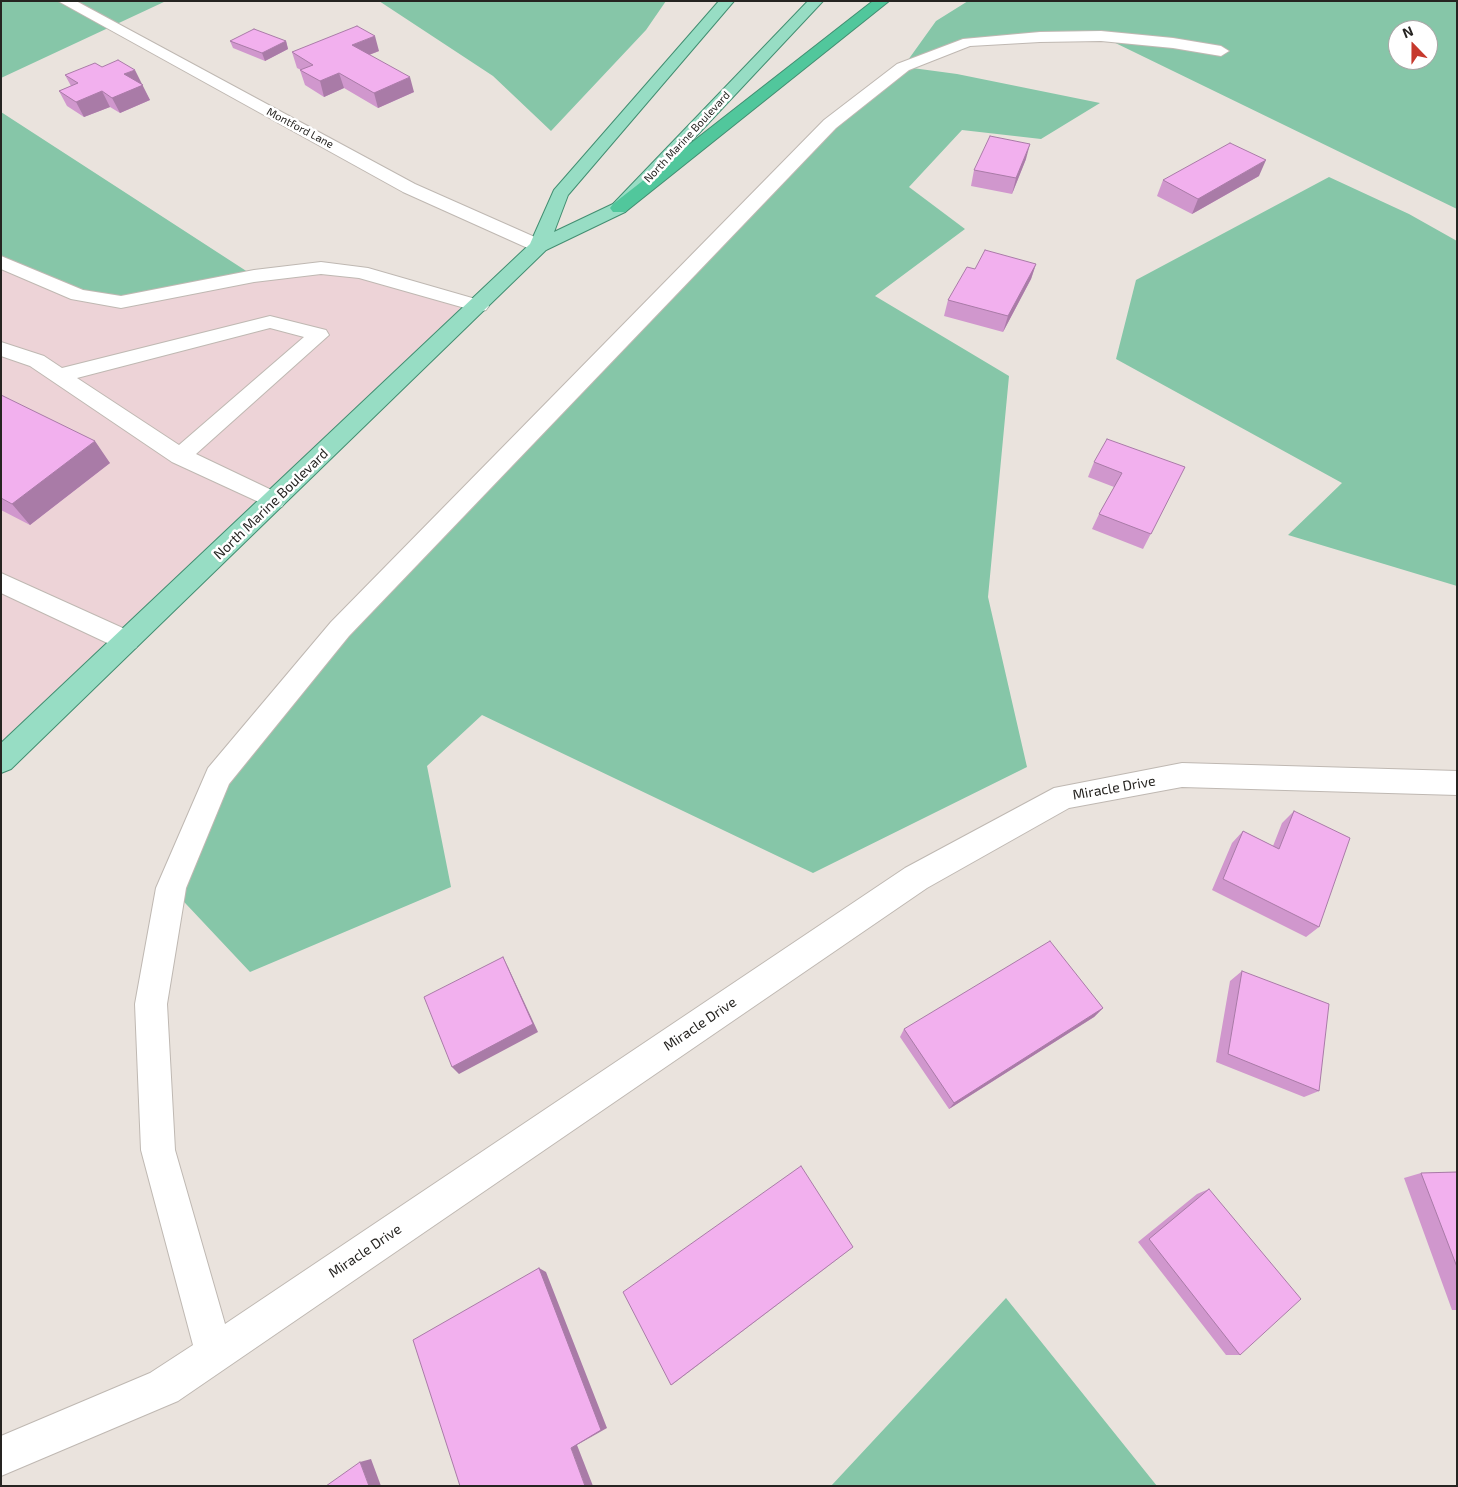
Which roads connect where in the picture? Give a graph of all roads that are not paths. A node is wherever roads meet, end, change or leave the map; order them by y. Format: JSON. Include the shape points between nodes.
{"nodes":[{"id":1,"x":65,"y":1,"type":"edge"},
{"id":2,"x":727,"y":1,"type":"edge"},
{"id":3,"x":816,"y":1,"type":"edge"},
{"id":4,"x":882,"y":1,"type":"edge"},
{"id":5,"x":1221,"y":51,"type":"dead end"},
{"id":6,"x":619,"y":208,"type":"junction"},
{"id":7,"x":539,"y":246,"type":"junction"},
{"id":8,"x":1,"y":262,"type":"edge"},
{"id":9,"x":479,"y":306,"type":"junction"},
{"id":10,"x":1,"y":349,"type":"edge"},
{"id":11,"x":60,"y":375,"type":"junction"},
{"id":12,"x":180,"y":456,"type":"junction"},
{"id":13,"x":274,"y":501,"type":"junction"},
{"id":14,"x":1,"y":582,"type":"edge"},
{"id":15,"x":127,"y":641,"type":"junction"},
{"id":16,"x":1,"y":761,"type":"edge"},
{"id":17,"x":1457,"y":783,"type":"edge"},
{"id":18,"x":214,"y":1353,"type":"junction"},
{"id":19,"x":1,"y":1456,"type":"edge"}],
"edges":[{"from":1,"to":7,"type":"street","name":"Montford Lane","via":[[409,188]]},
{"from":2,"to":7,"type":"main road","name":"North Marine Boulevard","via":[[560,194]]},
{"from":3,"to":6,"type":"main road","name":"North Marine Boulevard"},
{"from":4,"to":6,"type":"highway"},
{"from":5,"to":18,"type":"street","via":[[1101,36],[1040,37],[968,42],[903,66],[830,124],[340,629],[218,777],[172,888],[151,1004],[158,1150]]},
{"from":6,"to":7,"type":"main road","name":"North Marine Boulevard"},
{"from":7,"to":9,"type":"main road","name":"North Marine Boulevard"},
{"from":8,"to":9,"type":"street","via":[[78,295],[121,302],[254,276],[321,268],[361,272]]},
{"from":9,"to":13,"type":"main road","name":"North Marine Boulevard"},
{"from":10,"to":11,"type":"street","via":[[37,361]]},
{"from":11,"to":12,"type":"street"},
{"from":11,"to":12,"type":"street","via":[[270,322],[319,335]]},
{"from":12,"to":13,"type":"street"},
{"from":13,"to":15,"type":"main road","name":"North Marine Boulevard"},
{"from":14,"to":15,"type":"street"},
{"from":15,"to":16,"type":"main road","name":"North Marine Boulevard"},
{"from":17,"to":18,"type":"street","name":"Miracle Drive","via":[[1182,775],[1064,797],[916,878]]},
{"from":18,"to":19,"type":"street","name":"Miracle Drive","via":[[164,1387]]}]}
